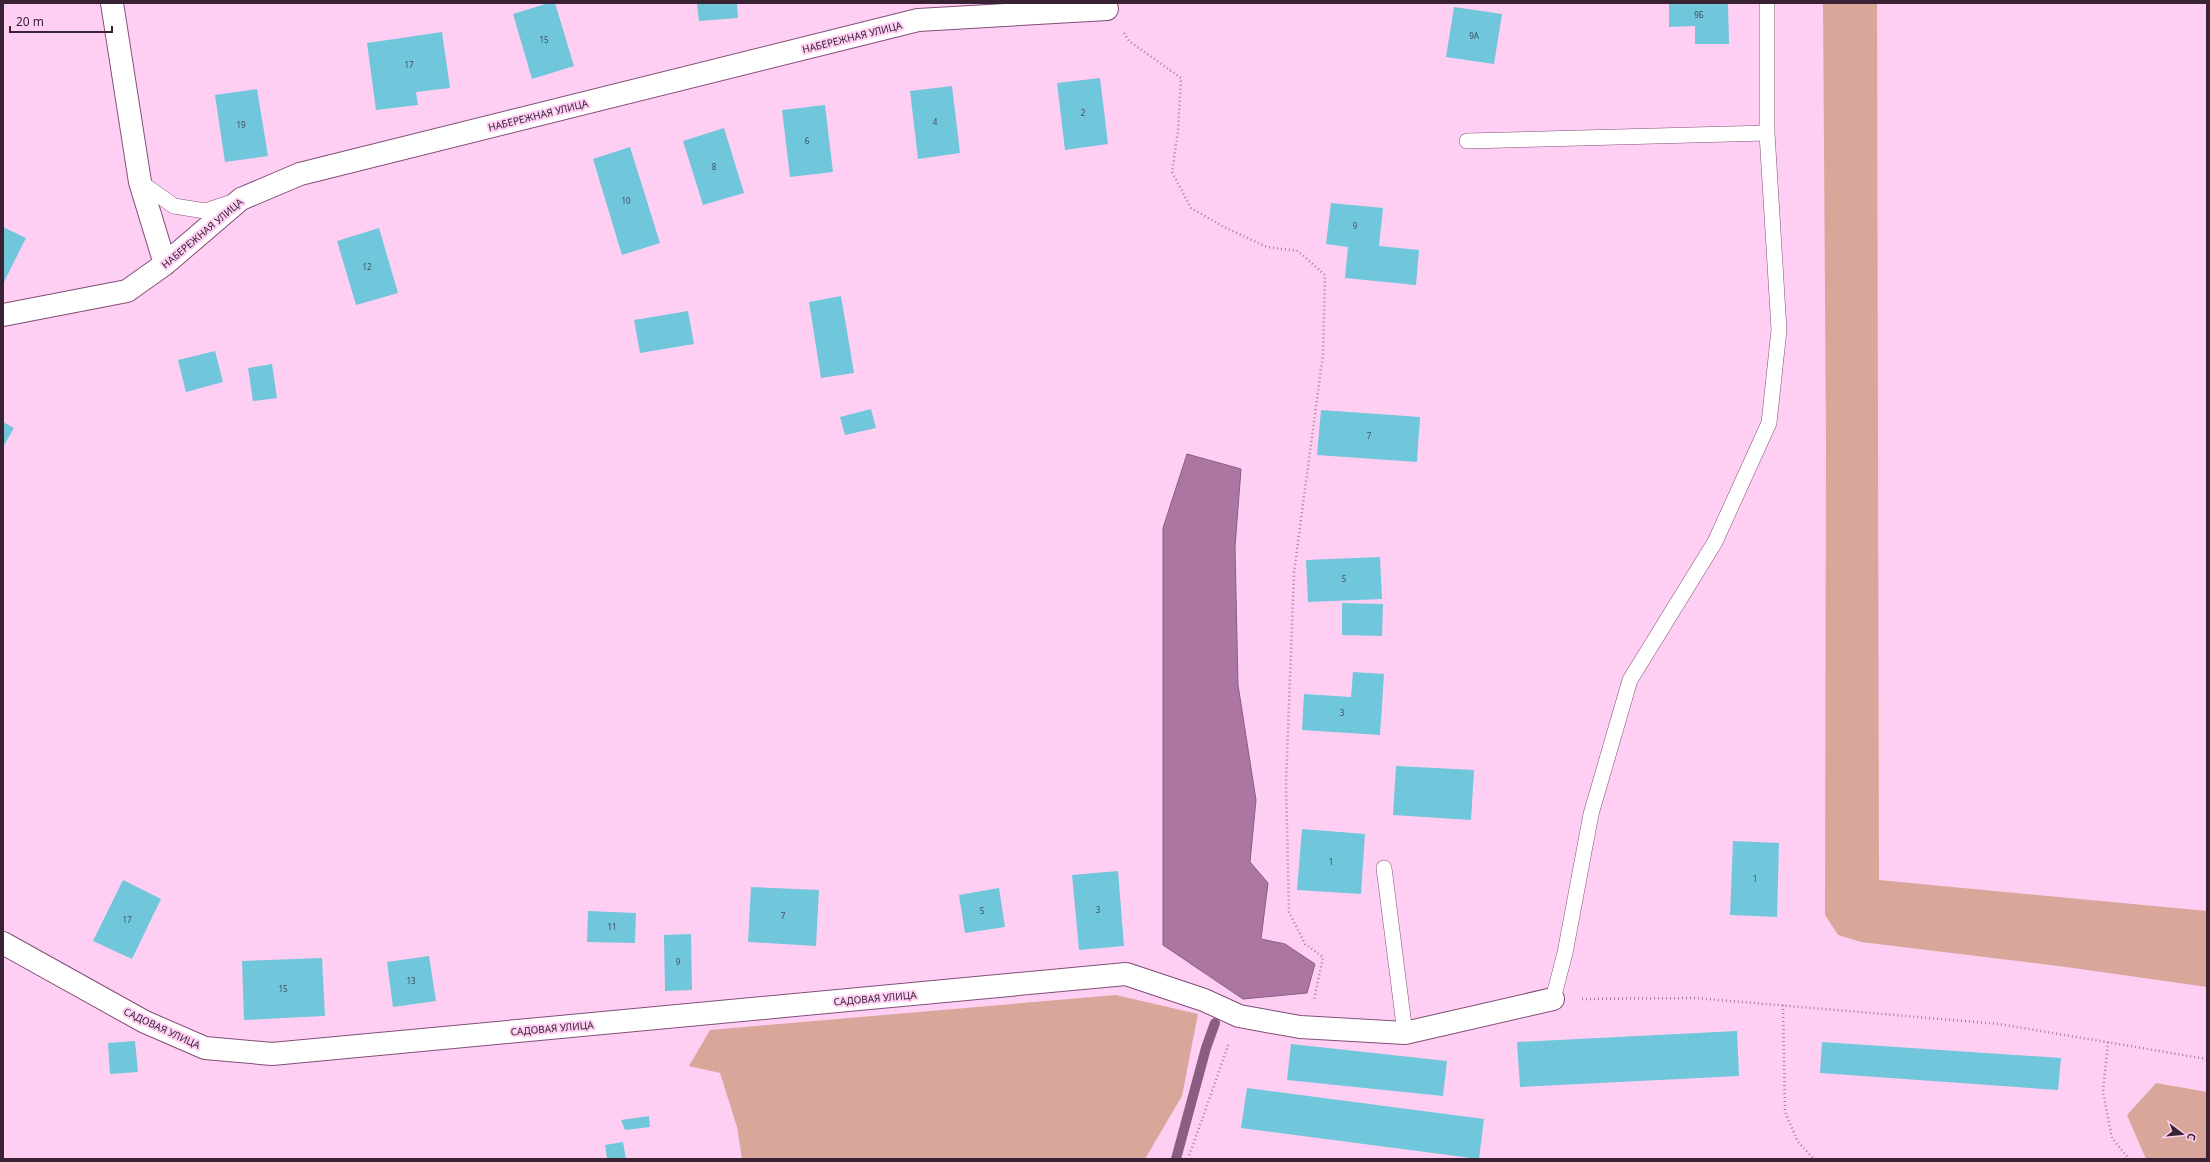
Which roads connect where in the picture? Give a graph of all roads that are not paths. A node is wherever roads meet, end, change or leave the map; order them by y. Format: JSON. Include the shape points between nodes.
{"nodes":[{"id":1,"x":112,"y":3,"type":"edge"},
{"id":2,"x":1767,"y":3,"type":"edge"},
{"id":3,"x":1107,"y":9,"type":"road end"},
{"id":4,"x":1768,"y":133,"type":"junction"},
{"id":5,"x":1467,"y":141,"type":"dead end"},
{"id":6,"x":140,"y":182,"type":"junction"},
{"id":7,"x":240,"y":199,"type":"junction"},
{"id":8,"x":165,"y":264,"type":"junction"},
{"id":9,"x":3,"y":315,"type":"edge"},
{"id":10,"x":1384,"y":868,"type":"dead end"},
{"id":11,"x":3,"y":944,"type":"edge"},
{"id":12,"x":1553,"y":999,"type":"joint"},
{"id":13,"x":1405,"y":1033,"type":"junction"}],
"edges":[{"from":1,"to":6,"type":"street"},
{"from":2,"to":4,"type":"lane"},
{"from":3,"to":7,"type":"street","name":"НАБЕРЕЖНАЯ УЛИЦА","via":[[918,20],[300,174]]},
{"from":4,"to":5,"type":"lane"},
{"from":4,"to":12,"type":"lane","via":[[1779,330],[1769,423],[1715,542],[1630,680],[1591,814],[1565,953]]},
{"from":6,"to":7,"type":"lane","via":[[174,206],[205,211]]},
{"from":6,"to":8,"type":"street"},
{"from":7,"to":8,"type":"street","name":"НАБЕРЕЖНАЯ УЛИЦА"},
{"from":8,"to":9,"type":"street","name":"НАБЕРЕЖНАЯ УЛИЦА","via":[[128,290]]},
{"from":10,"to":13,"type":"lane"},
{"from":11,"to":13,"type":"street","name":"САДОВАЯ УЛИЦА","via":[[145,1022],[205,1048],[272,1054],[1126,974],[1204,1000],[1239,1016],[1300,1027]]},
{"from":12,"to":13,"type":"street"}]}
